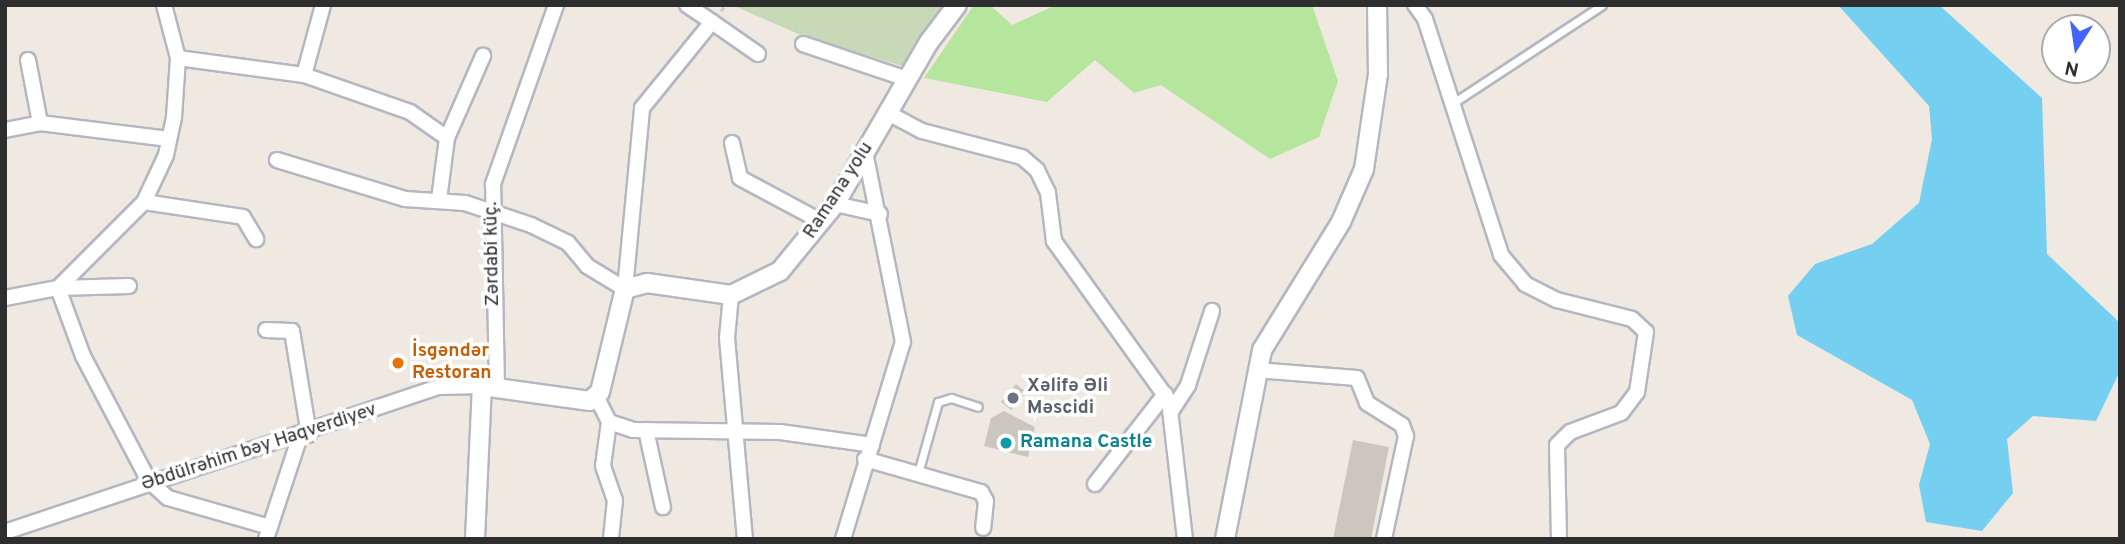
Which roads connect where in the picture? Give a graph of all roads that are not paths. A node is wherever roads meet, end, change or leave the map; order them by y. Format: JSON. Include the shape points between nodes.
{"nodes":[{"id":1,"x":164,"y":5,"type":"edge"},
{"id":2,"x":323,"y":5,"type":"edge"},
{"id":3,"x":556,"y":5,"type":"edge"},
{"id":4,"x":687,"y":5,"type":"edge"},
{"id":5,"x":957,"y":5,"type":"edge"},
{"id":6,"x":1377,"y":5,"type":"edge"},
{"id":7,"x":1415,"y":5,"type":"edge"},
{"id":8,"x":1602,"y":5,"type":"edge"},
{"id":9,"x":712,"y":22,"type":"junction"},
{"id":10,"x":803,"y":44,"type":"dead end"},
{"id":11,"x":758,"y":54,"type":"dead end"},
{"id":12,"x":483,"y":56,"type":"dead end"},
{"id":13,"x":178,"y":58,"type":"junction"},
{"id":14,"x":28,"y":60,"type":"dead end"},
{"id":15,"x":304,"y":75,"type":"junction"},
{"id":16,"x":907,"y":79,"type":"junction"},
{"id":17,"x":1450,"y":104,"type":"junction"},
{"id":18,"x":888,"y":113,"type":"junction"},
{"id":19,"x":40,"y":123,"type":"junction"},
{"id":20,"x":5,"y":130,"type":"edge"},
{"id":21,"x":447,"y":138,"type":"junction"},
{"id":22,"x":169,"y":139,"type":"junction"},
{"id":23,"x":732,"y":142,"type":"dead end"},
{"id":24,"x":865,"y":152,"type":"junction"},
{"id":25,"x":277,"y":160,"type":"dead end"},
{"id":26,"x":439,"y":200,"type":"junction"},
{"id":27,"x":144,"y":202,"type":"junction"},
{"id":28,"x":835,"y":204,"type":"junction"},
{"id":29,"x":489,"y":210,"type":"junction"},
{"id":30,"x":880,"y":214,"type":"junction"},
{"id":31,"x":822,"y":222,"type":"junction"},
{"id":32,"x":256,"y":239,"type":"dead end"},
{"id":33,"x":129,"y":286,"type":"dead end"},
{"id":34,"x":58,"y":288,"type":"junction"},
{"id":35,"x":625,"y":289,"type":"junction"},
{"id":36,"x":731,"y":295,"type":"junction"},
{"id":37,"x":5,"y":298,"type":"edge"},
{"id":38,"x":1212,"y":312,"type":"dead end"},
{"id":39,"x":266,"y":330,"type":"dead end"},
{"id":40,"x":1256,"y":370,"type":"junction"},
{"id":41,"x":489,"y":387,"type":"junction"},
{"id":42,"x":1165,"y":394,"type":"junction"},
{"id":43,"x":597,"y":398,"type":"junction"},
{"id":44,"x":978,"y":407,"type":"dead end"},
{"id":45,"x":1172,"y":410,"type":"junction"},
{"id":46,"x":609,"y":422,"type":"junction"},
{"id":47,"x":646,"y":430,"type":"junction"},
{"id":48,"x":734,"y":432,"type":"junction"},
{"id":49,"x":304,"y":437,"type":"junction"},
{"id":50,"x":872,"y":446,"type":"junction"},
{"id":51,"x":865,"y":459,"type":"junction"},
{"id":52,"x":918,"y":473,"type":"junction"},
{"id":53,"x":149,"y":481,"type":"junction"},
{"id":54,"x":1094,"y":484,"type":"dead end"},
{"id":55,"x":663,"y":508,"type":"dead end"},
{"id":56,"x":983,"y":528,"type":"dead end"},
{"id":57,"x":5,"y":532,"type":"edge"},
{"id":58,"x":268,"y":533,"type":"edge"},
{"id":59,"x":475,"y":539,"type":"edge"},
{"id":60,"x":611,"y":539,"type":"edge"},
{"id":61,"x":745,"y":539,"type":"edge"},
{"id":62,"x":843,"y":539,"type":"edge"},
{"id":63,"x":1185,"y":539,"type":"edge"},
{"id":64,"x":1224,"y":539,"type":"edge"},
{"id":65,"x":1384,"y":539,"type":"edge"},
{"id":66,"x":1559,"y":539,"type":"edge"}],
"edges":[{"from":1,"to":13,"type":"street"},
{"from":2,"to":15,"type":"street"},
{"from":3,"to":29,"type":"street","name":"Zərdabi küç.","via":[[546,48],[499,157]]},
{"from":4,"to":9,"type":"street"},
{"from":5,"to":16,"type":"street","name":"Ramana yolu"},
{"from":6,"to":40,"type":"street","via":[[1378,74],[1364,169],[1341,222],[1273,325]]},
{"from":7,"to":17,"type":"street"},
{"from":8,"to":17,"type":"lane"},
{"from":9,"to":11,"type":"street"},
{"from":9,"to":35,"type":"street","via":[[642,108]]},
{"from":10,"to":16,"type":"street"},
{"from":12,"to":21,"type":"street"},
{"from":13,"to":15,"type":"street"},
{"from":13,"to":22,"type":"street"},
{"from":14,"to":19,"type":"street"},
{"from":15,"to":21,"type":"street","via":[[410,111]]},
{"from":16,"to":18,"type":"street","name":"Ramana yolu"},
{"from":17,"to":66,"type":"street","via":[[1501,255],[1525,284],[1556,300],[1632,319],[1646,332],[1637,391],[1620,413],[1570,432],[1558,445]]},
{"from":18,"to":24,"type":"street","name":"Ramana yolu"},
{"from":18,"to":42,"type":"street","via":[[922,131],[1021,157],[1037,170],[1048,193],[1054,241]]},
{"from":19,"to":20,"type":"street"},
{"from":19,"to":22,"type":"street"},
{"from":21,"to":26,"type":"street"},
{"from":22,"to":27,"type":"street"},
{"from":23,"to":31,"type":"street","via":[[740,178]]},
{"from":24,"to":28,"type":"street","name":"Ramana yolu"},
{"from":24,"to":30,"type":"street"},
{"from":25,"to":26,"type":"street","via":[[405,199]]},
{"from":26,"to":29,"type":"street"},
{"from":27,"to":32,"type":"street","via":[[243,217]]},
{"from":27,"to":34,"type":"street"},
{"from":28,"to":30,"type":"street"},
{"from":28,"to":31,"type":"street","name":"Ramana yolu"},
{"from":29,"to":35,"type":"street","via":[[568,243],[587,266]]},
{"from":29,"to":41,"type":"street","name":"Zərdabi küç."},
{"from":30,"to":50,"type":"street","via":[[903,342]]},
{"from":31,"to":36,"type":"street","name":"Ramana yolu","via":[[780,271]]},
{"from":33,"to":34,"type":"street"},
{"from":34,"to":37,"type":"street"},
{"from":34,"to":53,"type":"street","via":[[83,356]]},
{"from":35,"to":36,"type":"street","via":[[648,283]]},
{"from":35,"to":43,"type":"street"},
{"from":36,"to":48,"type":"street","via":[[727,338]]},
{"from":38,"to":45,"type":"street","via":[[1188,385]]},
{"from":39,"to":49,"type":"street","via":[[292,331]]},
{"from":40,"to":64,"type":"street"},
{"from":40,"to":65,"type":"street","via":[[1357,379],[1367,404],[1402,425],[1406,436]]},
{"from":41,"to":43,"type":"street","name":"Əbdülrəhim bəy Haqverdiyev","via":[[566,401]]},
{"from":41,"to":49,"type":"street","name":"Əbdülrəhim bəy Haqverdiyev","via":[[439,387]]},
{"from":41,"to":59,"type":"street","name":"Zərdabi küç."},
{"from":42,"to":45,"type":"street"},
{"from":42,"to":54,"type":"street"},
{"from":43,"to":46,"type":"street"},
{"from":44,"to":52,"type":"lane","via":[[951,398],[938,402]]},
{"from":45,"to":63,"type":"street"},
{"from":46,"to":47,"type":"street"},
{"from":46,"to":60,"type":"street","via":[[603,466],[615,500]]},
{"from":47,"to":48,"type":"street"},
{"from":47,"to":55,"type":"street"},
{"from":48,"to":50,"type":"street"},
{"from":48,"to":61,"type":"street"},
{"from":49,"to":53,"type":"street","name":"Əbdülrəhim bəy Haqverdiyev"},
{"from":49,"to":58,"type":"street"},
{"from":50,"to":51,"type":"street"},
{"from":51,"to":52,"type":"street"},
{"from":51,"to":62,"type":"street"},
{"from":52,"to":56,"type":"street","via":[[985,495]]},
{"from":53,"to":57,"type":"street","name":"Əbdülrəhim bəy Haqverdiyev"},
{"from":53,"to":58,"type":"street","via":[[168,498]]}]}
